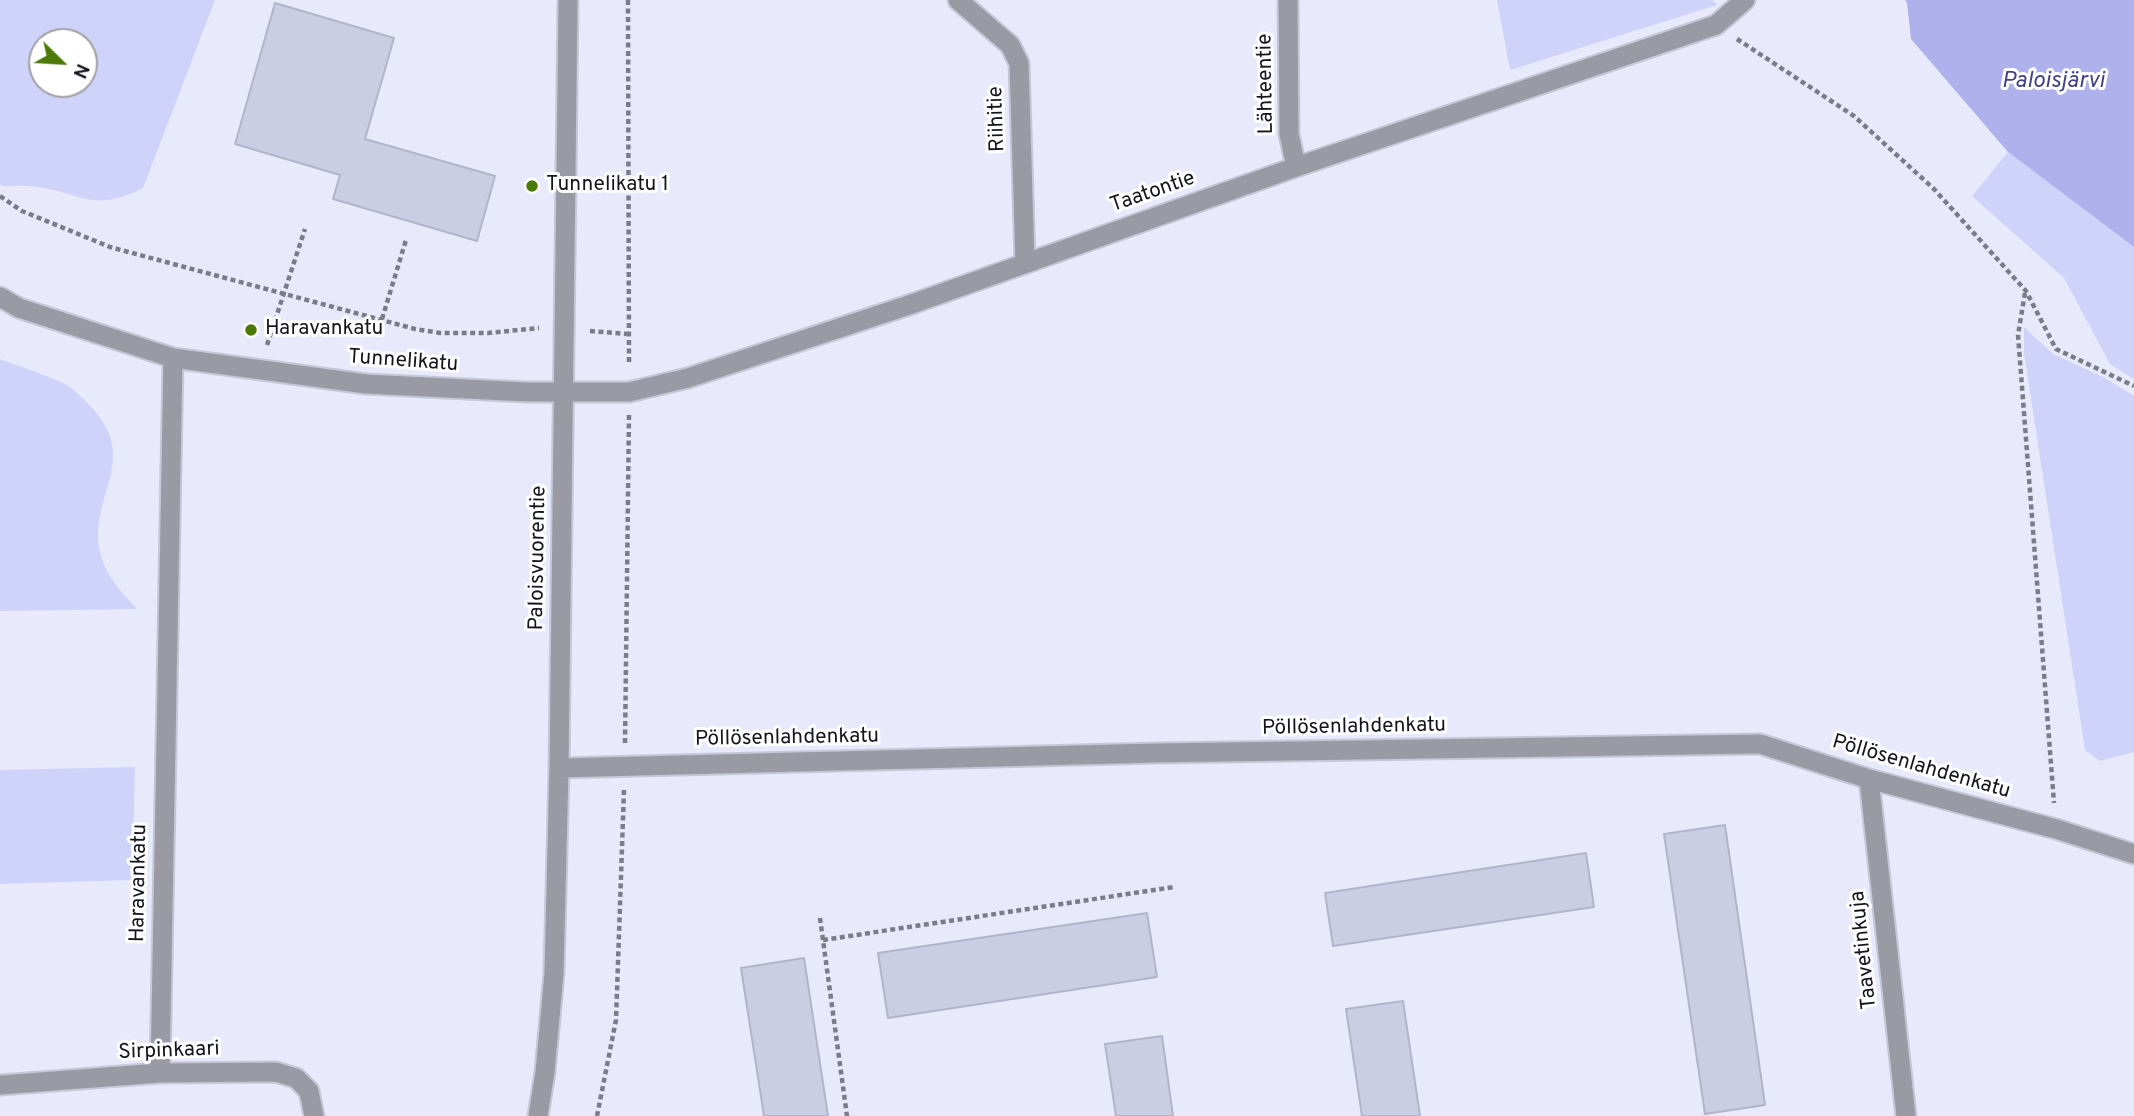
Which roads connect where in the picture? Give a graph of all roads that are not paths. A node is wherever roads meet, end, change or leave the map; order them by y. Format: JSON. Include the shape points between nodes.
{"nodes":[{"id":1,"x":568,"y":0,"type":"edge"},
{"id":2,"x":958,"y":0,"type":"edge"},
{"id":3,"x":1288,"y":0,"type":"edge"},
{"id":4,"x":1745,"y":0,"type":"edge"},
{"id":5,"x":1296,"y":167,"type":"junction"},
{"id":6,"x":1025,"y":263,"type":"junction"},
{"id":7,"x":0,"y":297,"type":"edge"},
{"id":8,"x":173,"y":358,"type":"junction"},
{"id":9,"x":564,"y":393,"type":"junction"},
{"id":10,"x":559,"y":768,"type":"junction"},
{"id":11,"x":1869,"y":779,"type":"junction"},
{"id":12,"x":2134,"y":854,"type":"edge"},
{"id":13,"x":160,"y":1073,"type":"junction"},
{"id":14,"x":0,"y":1085,"type":"edge"},
{"id":15,"x":314,"y":1116,"type":"edge"},
{"id":16,"x":538,"y":1116,"type":"edge"},
{"id":17,"x":1906,"y":1116,"type":"edge"}],
"edges":[{"from":1,"to":9,"type":"street","name":"Paloisvuorentie"},
{"from":2,"to":6,"type":"street","name":"Riihitie","via":[[1010,45],[1019,63]]},
{"from":3,"to":5,"type":"street","name":"Lähteentie","via":[[1289,134]]},
{"from":4,"to":5,"type":"street","name":"Taatontie","via":[[1716,25]]},
{"from":5,"to":6,"type":"street","name":"Taatontie"},
{"from":6,"to":9,"type":"street","name":"Taatontie","via":[[701,374],[629,392]]},
{"from":7,"to":8,"type":"street","name":"Tunnelikatu","via":[[19,308]]},
{"from":8,"to":9,"type":"street","name":"Tunnelikatu","via":[[366,384]]},
{"from":8,"to":13,"type":"street","name":"Haravankatu"},
{"from":9,"to":10,"type":"street","name":"Paloisvuorentie"},
{"from":10,"to":11,"type":"street","name":"Pöllösenlahdenkatu","via":[[1760,744]]},
{"from":10,"to":16,"type":"street","name":"Paloisvuorentie","via":[[554,973]]},
{"from":11,"to":12,"type":"street","name":"Pöllösenlahdenkatu"},
{"from":11,"to":17,"type":"street","name":"Taavetinkuja"},
{"from":13,"to":14,"type":"street","name":"Sirpinkaari"},
{"from":13,"to":15,"type":"street","name":"Sirpinkaari","via":[[276,1072],[296,1078],[309,1091]]}]}
